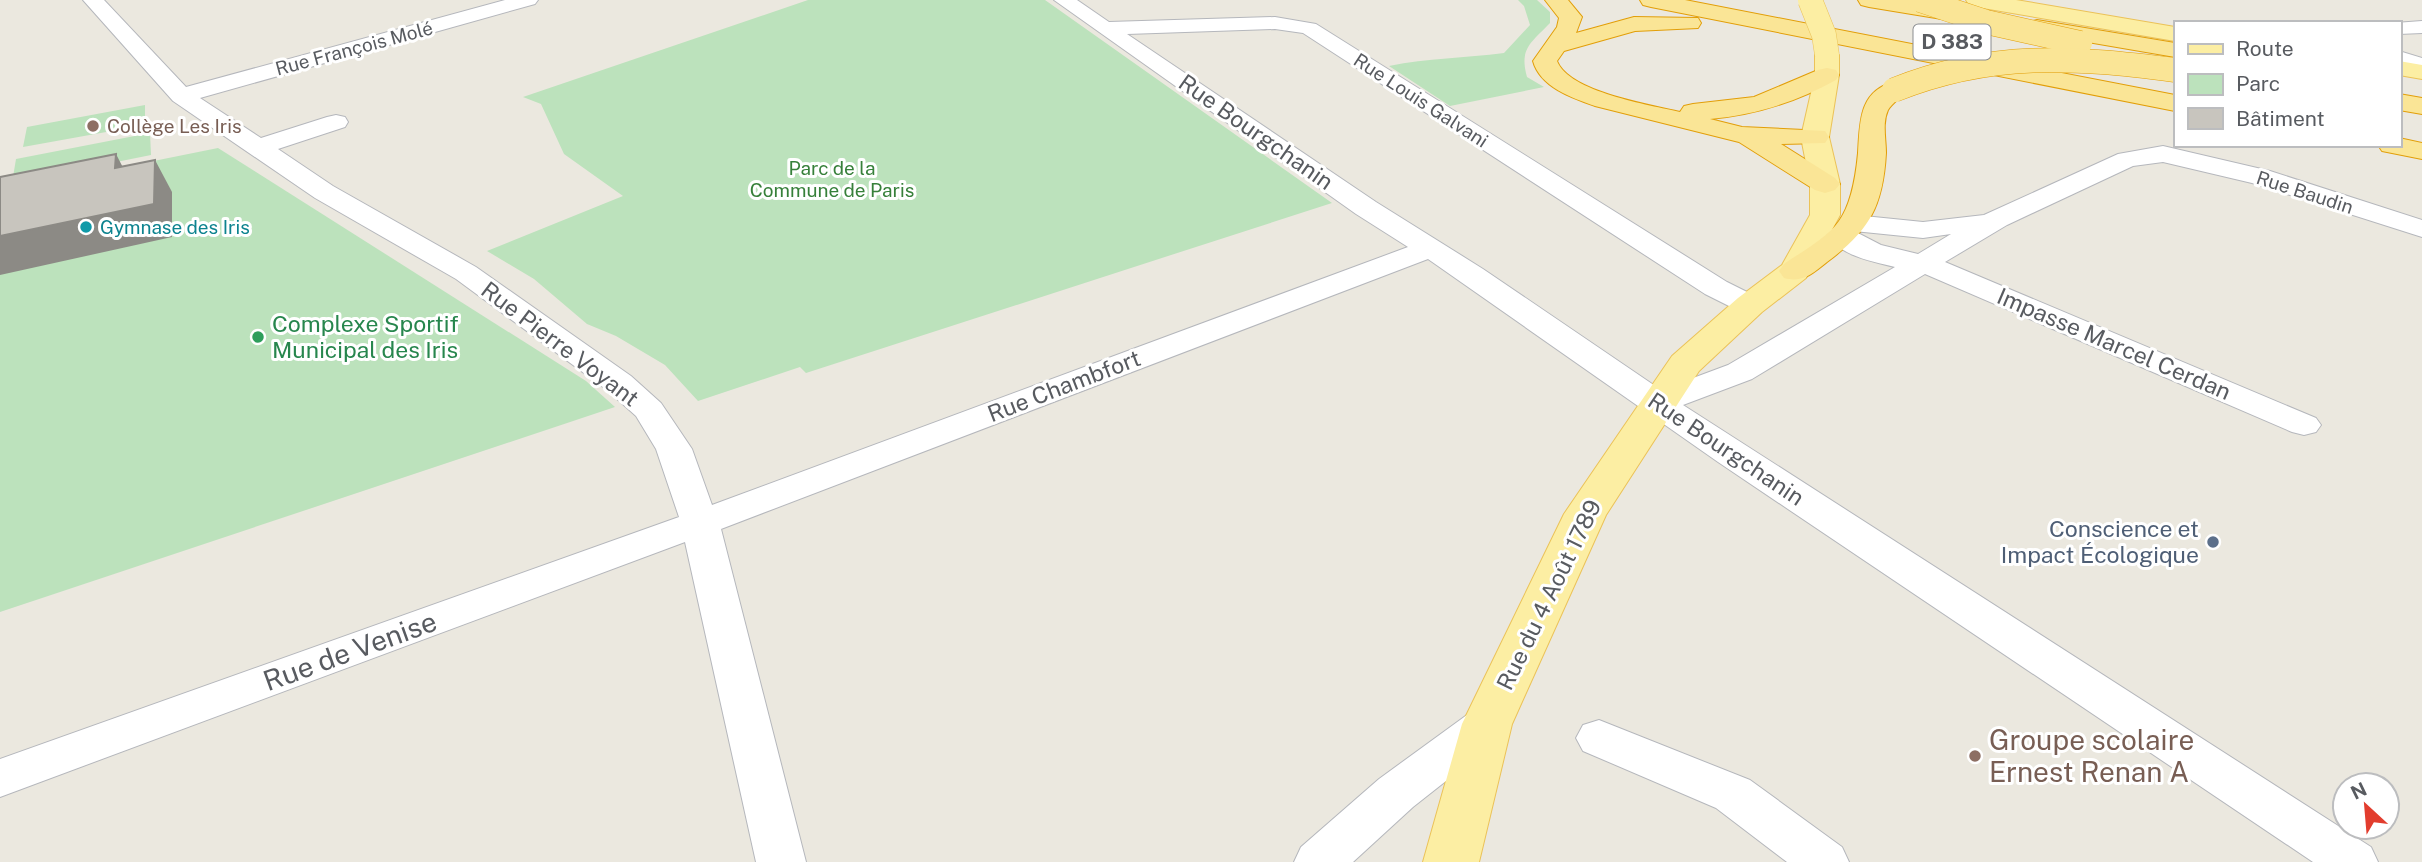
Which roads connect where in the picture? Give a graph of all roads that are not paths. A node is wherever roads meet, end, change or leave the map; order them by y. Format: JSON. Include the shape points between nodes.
{"nodes":[{"id":1,"x":93,"y":0,"type":"edge"},
{"id":2,"x":528,"y":0,"type":"edge"},
{"id":3,"x":1064,"y":0,"type":"edge"},
{"id":4,"x":1556,"y":0,"type":"edge"},
{"id":5,"x":1651,"y":0,"type":"edge"},
{"id":6,"x":1729,"y":0,"type":"edge"},
{"id":7,"x":1810,"y":0,"type":"edge"},
{"id":8,"x":1920,"y":0,"type":"edge"},
{"id":9,"x":1977,"y":0,"type":"edge"},
{"id":10,"x":1873,"y":1,"type":"edge"},
{"id":11,"x":2422,"y":27,"type":"edge"},
{"id":12,"x":1105,"y":28,"type":"junction"},
{"id":13,"x":2401,"y":28,"type":"edge"},
{"id":14,"x":2174,"y":34,"type":"edge"},
{"id":15,"x":1866,"y":43,"type":"junction"},
{"id":16,"x":2174,"y":44,"type":"edge"},
{"id":17,"x":1555,"y":46,"type":"junction"},
{"id":18,"x":2174,"y":50,"type":"edge"},
{"id":19,"x":2401,"y":59,"type":"edge"},
{"id":20,"x":2174,"y":61,"type":"edge"},
{"id":21,"x":1827,"y":65,"type":"junction"},
{"id":22,"x":2422,"y":65,"type":"edge"},
{"id":23,"x":2401,"y":68,"type":"edge"},
{"id":24,"x":2174,"y":70,"type":"edge"},
{"id":25,"x":2422,"y":72,"type":"edge"},
{"id":26,"x":2401,"y":79,"type":"edge"},
{"id":27,"x":2422,"y":83,"type":"edge"},
{"id":28,"x":2174,"y":84,"type":"edge"},
{"id":29,"x":2401,"y":88,"type":"edge"},
{"id":30,"x":2422,"y":92,"type":"edge"},
{"id":31,"x":181,"y":96,"type":"junction"},
{"id":32,"x":2174,"y":103,"type":"edge"},
{"id":33,"x":2401,"y":103,"type":"edge"},
{"id":34,"x":2422,"y":106,"type":"edge"},
{"id":35,"x":1645,"y":111,"type":"junction"},
{"id":36,"x":336,"y":122,"type":"dead end"},
{"id":37,"x":2401,"y":125,"type":"edge"},
{"id":38,"x":2422,"y":129,"type":"edge"},
{"id":39,"x":1742,"y":135,"type":"junction"},
{"id":40,"x":1815,"y":137,"type":"junction"},
{"id":41,"x":2401,"y":147,"type":"edge"},
{"id":42,"x":257,"y":148,"type":"junction"},
{"id":43,"x":2422,"y":151,"type":"edge"},
{"id":44,"x":1825,"y":184,"type":"junction"},
{"id":45,"x":2422,"y":229,"type":"edge"},
{"id":46,"x":1848,"y":230,"type":"junction"},
{"id":47,"x":1930,"y":248,"type":"junction"},
{"id":48,"x":1429,"y":249,"type":"junction"},
{"id":49,"x":1795,"y":271,"type":"junction"},
{"id":50,"x":1750,"y":305,"type":"junction"},
{"id":51,"x":1657,"y":403,"type":"junction"},
{"id":52,"x":2304,"y":425,"type":"dead end"},
{"id":53,"x":700,"y":523,"type":"junction"},
{"id":54,"x":1487,"y":723,"type":"junction"},
{"id":55,"x":1599,"y":738,"type":"dead end"},
{"id":56,"x":0,"y":778,"type":"edge"},
{"id":57,"x":781,"y":862,"type":"edge"},
{"id":58,"x":1319,"y":862,"type":"edge"},
{"id":59,"x":1451,"y":862,"type":"edge"},
{"id":60,"x":1824,"y":862,"type":"edge"},
{"id":61,"x":2353,"y":862,"type":"edge"}],
"edges":[{"from":1,"to":31,"type":"street","name":"Rue Pierre Voyant"},
{"from":2,"to":31,"type":"street","name":"Rue François Molé"},
{"from":3,"to":12,"type":"street"},
{"from":4,"to":17,"type":"highway","via":[[1572,17]]},
{"from":5,"to":15,"type":"highway","number":"D 383"},
{"from":6,"to":28,"type":"highway","number":"D 383"},
{"from":7,"to":21,"type":"main road","name":"Rue du 4 Août 1789","bridge":true,"via":[[1824,35]]},
{"from":8,"to":20,"type":"highway","bridge":true,"via":[[2031,33]]},
{"from":9,"to":14,"type":"main road"},
{"from":10,"to":16,"type":"highway"},
{"from":10,"to":18,"type":"highway"},
{"from":11,"to":13,"type":"street"},
{"from":12,"to":48,"type":"street","name":"Rue Bourgchanin"},
{"from":12,"to":50,"type":"street","name":"Rue Louis Galvani","via":[[1275,23],[1309,28],[1692,273]]},
{"from":15,"to":17,"type":"highway","via":[[1659,22],[1613,28]]},
{"from":15,"to":32,"type":"highway","number":"D 383"},
{"from":17,"to":35,"type":"highway","via":[[1545,61],[1558,79],[1584,94]]},
{"from":19,"to":22,"type":"street"},
{"from":21,"to":35,"type":"highway","via":[[1790,96],[1744,109]]},
{"from":21,"to":40,"type":"main road","name":"Rue du 4 Août 1789"},
{"from":23,"to":25,"type":"main road"},
{"from":24,"to":46,"type":"highway","bridge":true,"via":[[2107,60],[2018,60],[1947,70],[1894,90],[1876,107],[1867,188]]},
{"from":26,"to":27,"type":"highway"},
{"from":29,"to":30,"type":"highway"},
{"from":31,"to":42,"type":"street","name":"Rue Pierre Voyant"},
{"from":33,"to":34,"type":"highway"},
{"from":35,"to":39,"type":"highway"},
{"from":36,"to":42,"type":"street"},
{"from":37,"to":38,"type":"highway"},
{"from":39,"to":40,"type":"highway"},
{"from":39,"to":44,"type":"highway"},
{"from":40,"to":44,"type":"main road","name":"Rue du 4 Août 1789"},
{"from":41,"to":43,"type":"highway"},
{"from":42,"to":53,"type":"street","name":"Rue Pierre Voyant","via":[[331,197],[466,273],[619,383],[649,410],[674,449]]},
{"from":44,"to":49,"type":"main road","name":"Rue du 4 Août 1789","via":[[1825,215]]},
{"from":45,"to":47,"type":"street","name":"Rue Baudin","via":[[2261,177],[2163,154],[2127,159]]},
{"from":46,"to":47,"type":"street","name":"Impasse Marcel Cerdan","via":[[1862,249],[1892,259]]},
{"from":46,"to":49,"type":"highway"},
{"from":47,"to":51,"type":"street","name":"Rue Baudin","via":[[1740,372]]},
{"from":47,"to":52,"type":"street","name":"Impasse Marcel Cerdan"},
{"from":48,"to":51,"type":"street","name":"Rue Bourgchanin"},
{"from":48,"to":53,"type":"street","name":"Rue Chambfort"},
{"from":49,"to":50,"type":"main road","name":"Rue du 4 Août 1789"},
{"from":50,"to":51,"type":"main road","name":"Rue du 4 Août 1789","via":[[1685,364]]},
{"from":51,"to":54,"type":"main road","name":"Rue du 4 Août 1789","via":[[1585,514]]},
{"from":51,"to":61,"type":"street","name":"Rue Bourgchanin"},
{"from":53,"to":56,"type":"street","name":"Rue de Venise"},
{"from":53,"to":57,"type":"street","name":"Rue Pierre Voyant"},
{"from":54,"to":58,"type":"street","name":"Rue du 4 Août 1789","via":[[1396,793]]},
{"from":54,"to":59,"type":"main road"},
{"from":55,"to":60,"type":"street","via":[[1734,794]]}]}
